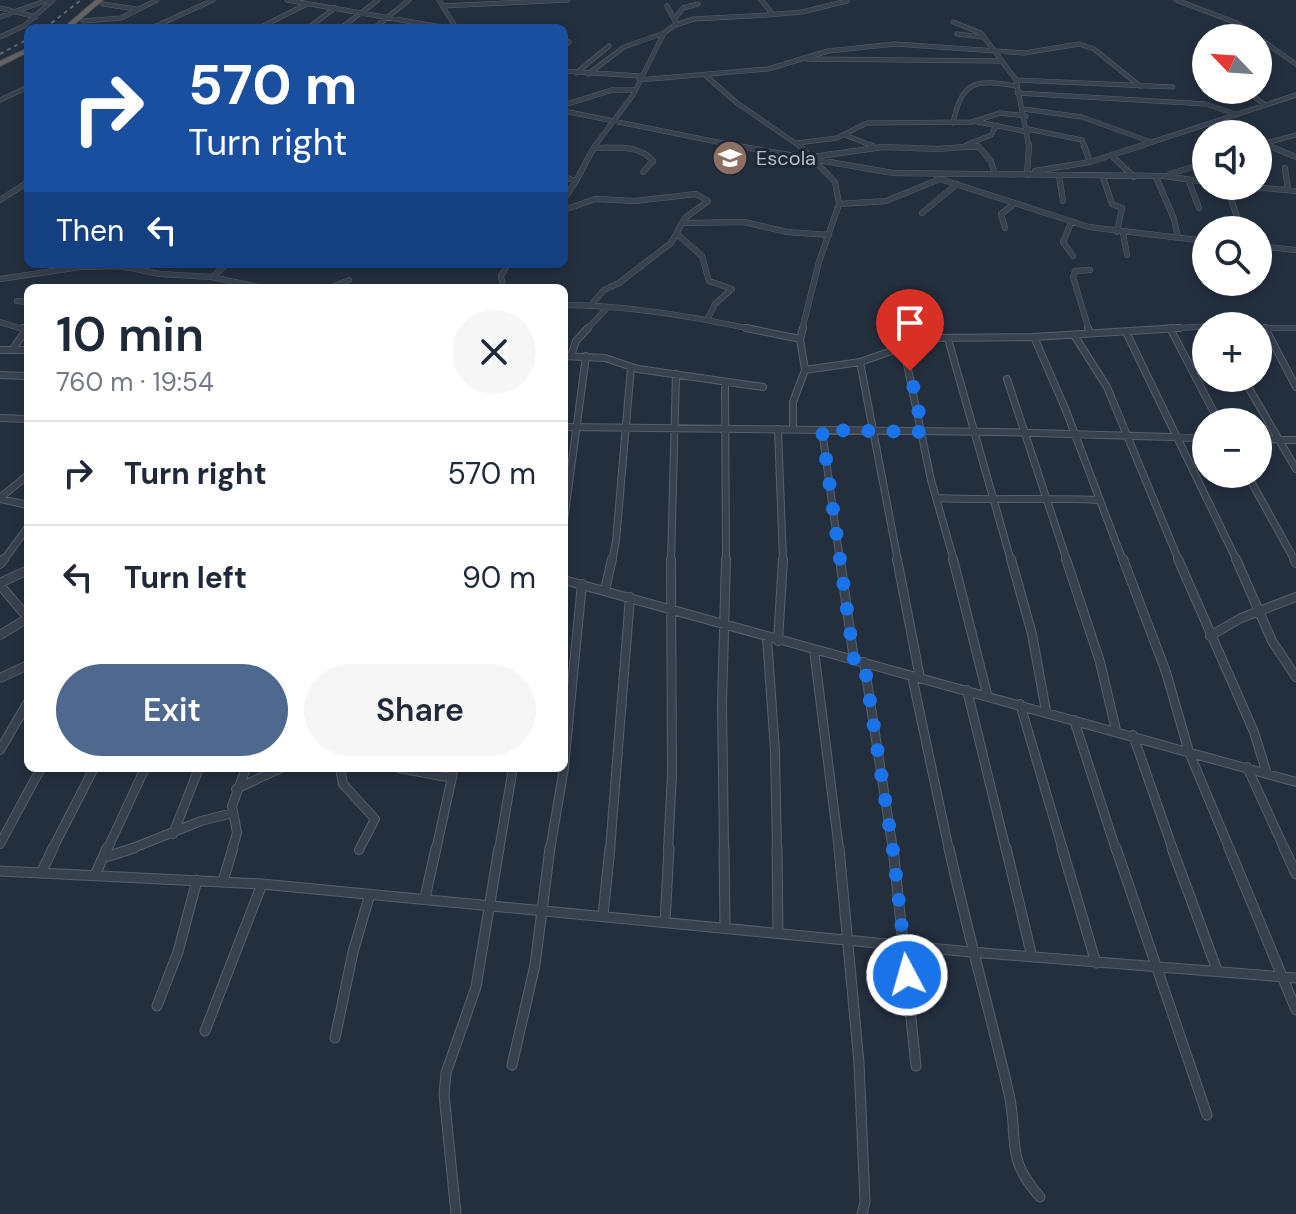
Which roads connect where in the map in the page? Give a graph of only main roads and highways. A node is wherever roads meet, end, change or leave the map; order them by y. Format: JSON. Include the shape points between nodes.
{"nodes":[{"id":1,"x":103,"y":1,"type":"edge"},
{"id":2,"x":71,"y":24,"type":"edge"},
{"id":3,"x":79,"y":24,"type":"edge"},
{"id":4,"x":24,"y":55,"type":"edge"},
{"id":5,"x":0,"y":66,"type":"edge"}],
"edges":[{"from":1,"to":2,"type":"highway"},
{"from":1,"to":3,"type":"highway"},
{"from":4,"to":5,"type":"highway"}]}
